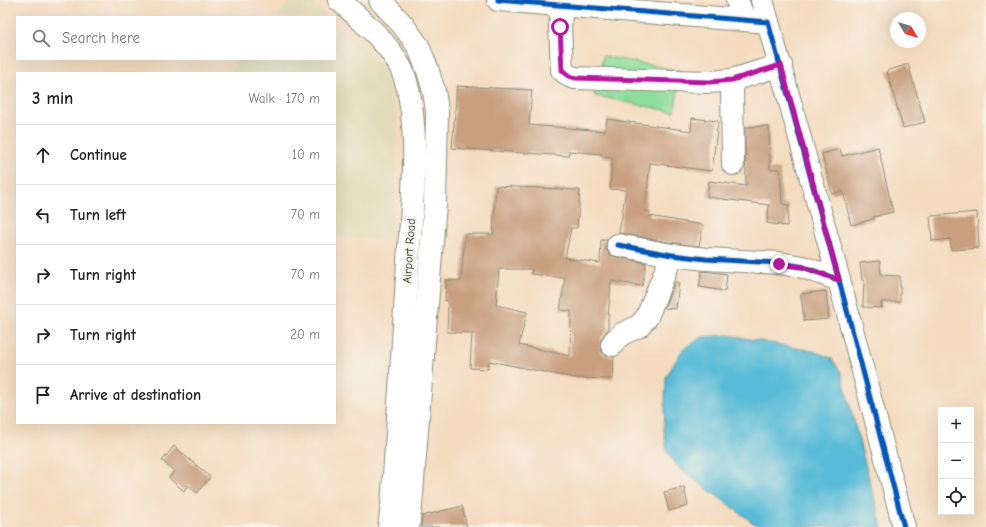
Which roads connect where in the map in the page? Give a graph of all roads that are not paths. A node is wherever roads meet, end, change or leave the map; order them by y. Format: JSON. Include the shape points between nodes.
{"nodes":[{"id":1,"x":380,"y":0,"type":"edge"},
{"id":2,"x":498,"y":0,"type":"edge"},
{"id":3,"x":762,"y":0,"type":"edge"},
{"id":4,"x":343,"y":1,"type":"edge"},
{"id":5,"x":562,"y":6,"type":"junction"},
{"id":6,"x":741,"y":10,"type":"edge"},
{"id":7,"x":768,"y":22,"type":"junction"},
{"id":8,"x":418,"y":46,"type":"junction"},
{"id":9,"x":396,"y":60,"type":"junction"},
{"id":10,"x":781,"y":65,"type":"junction"},
{"id":11,"x":732,"y":80,"type":"junction"},
{"id":12,"x":733,"y":164,"type":"dead end"},
{"id":13,"x":618,"y":245,"type":"dead end"},
{"id":14,"x":672,"y":255,"type":"junction"},
{"id":15,"x":839,"y":280,"type":"junction"},
{"id":16,"x":612,"y":346,"type":"dead end"},
{"id":17,"x":389,"y":527,"type":"edge"},
{"id":18,"x":408,"y":527,"type":"edge"},
{"id":19,"x":904,"y":527,"type":"edge"}],
"edges":[{"from":1,"to":8,"type":"street","name":"Airport Road"},
{"from":2,"to":5,"type":"street"},
{"from":3,"to":7,"type":"street"},
{"from":4,"to":9,"type":"street","name":"Airport Road","via":[[384,43]]},
{"from":5,"to":6,"type":"street"},
{"from":5,"to":11,"type":"street","via":[[562,70],[569,76],[694,82]]},
{"from":6,"to":7,"type":"street"},
{"from":7,"to":10,"type":"street"},
{"from":8,"to":9,"type":"street"},
{"from":8,"to":18,"type":"street","name":"Airport Road","via":[[434,91],[437,111],[436,204]]},
{"from":9,"to":17,"type":"street","name":"Airport Road","via":[[410,98],[414,141],[402,358]]},
{"from":10,"to":11,"type":"street"},
{"from":10,"to":15,"type":"street"},
{"from":11,"to":12,"type":"street"},
{"from":13,"to":14,"type":"street"},
{"from":14,"to":15,"type":"street","via":[[803,267]]},
{"from":14,"to":16,"type":"street","via":[[646,317],[639,326],[622,334]]},
{"from":15,"to":19,"type":"street"}]}
